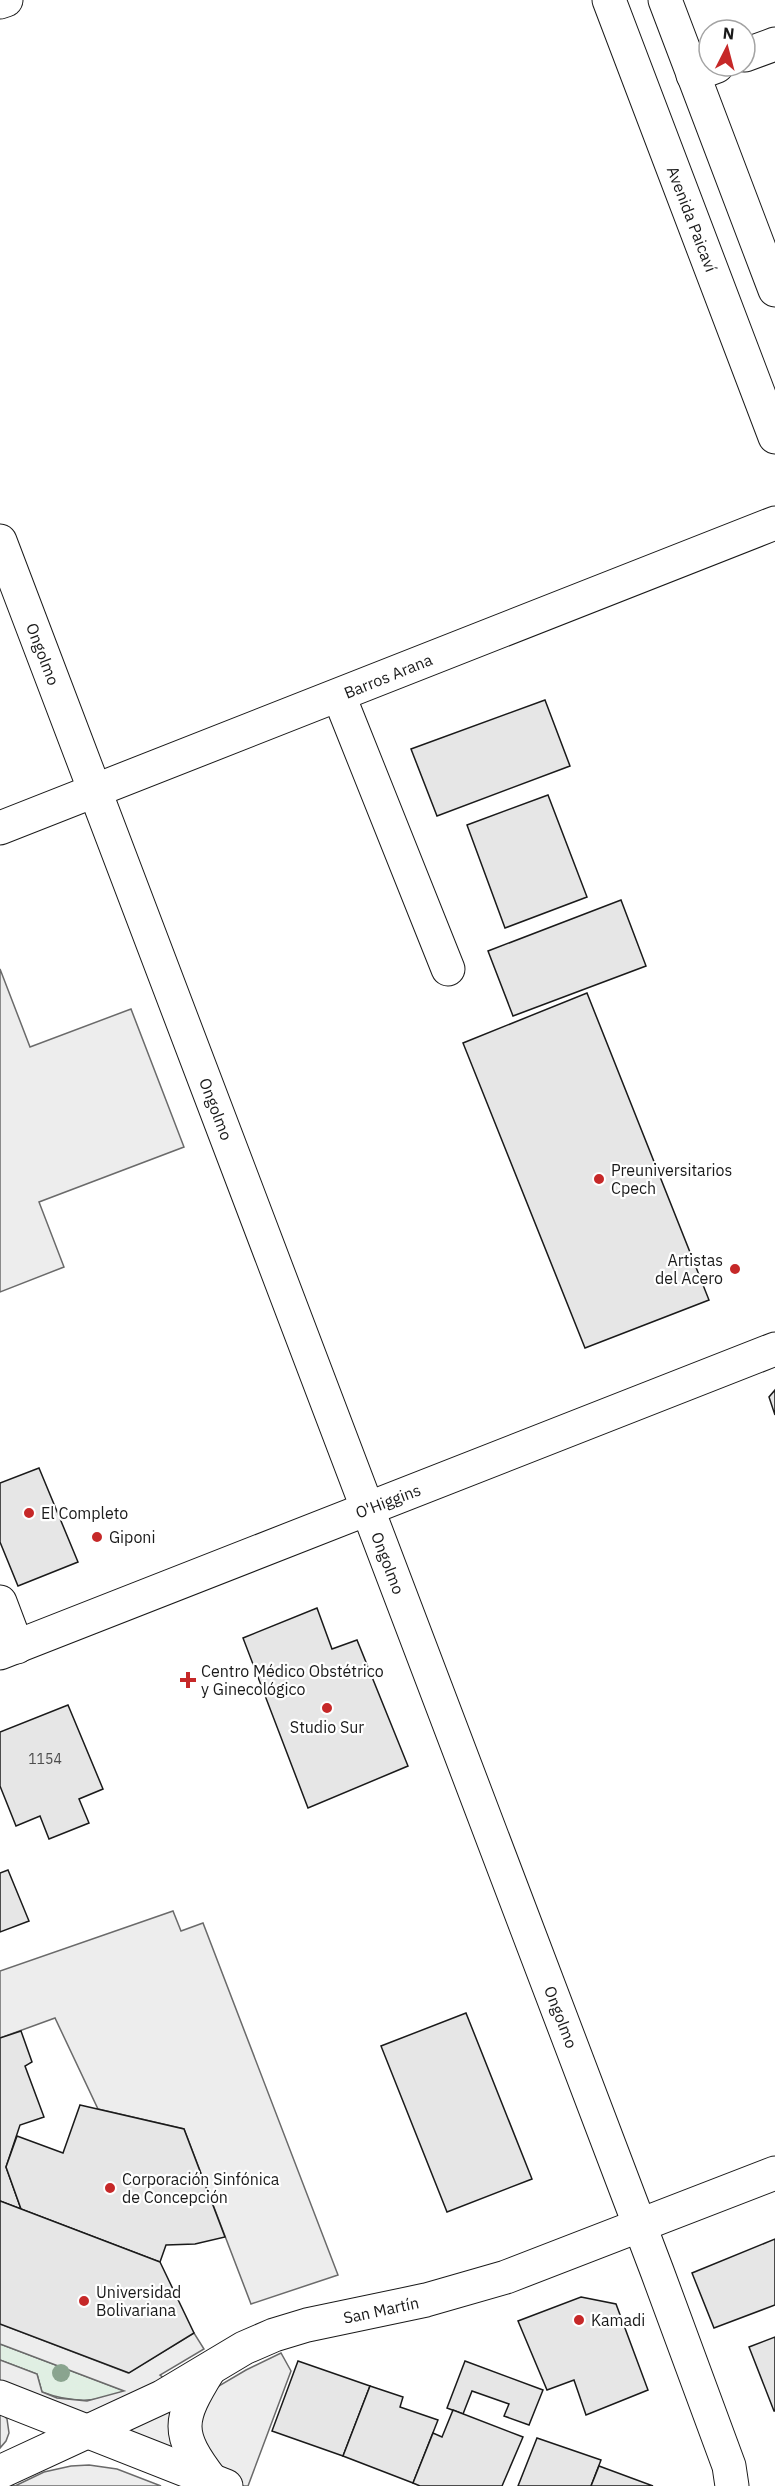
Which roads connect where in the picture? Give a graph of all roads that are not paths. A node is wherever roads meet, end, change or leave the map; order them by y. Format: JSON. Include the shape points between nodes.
{"nodes":[{"id":1,"x":6,"y":0,"type":"edge"},
{"id":2,"x":609,"y":0,"type":"edge"},
{"id":3,"x":665,"y":0,"type":"edge"},
{"id":4,"x":0,"y":2,"type":"edge"},
{"id":5,"x":775,"y":44,"type":"edge"},
{"id":6,"x":757,"y":51,"type":"edge"},
{"id":7,"x":697,"y":56,"type":"edge"},
{"id":8,"x":708,"y":78,"type":"edge"},
{"id":9,"x":775,"y":290,"type":"edge"},
{"id":10,"x":775,"y":437,"type":"edge"},
{"id":11,"x":775,"y":523,"type":"edge"},
{"id":12,"x":0,"y":541,"type":"edge"},
{"id":13,"x":339,"y":696,"type":"junction"},
{"id":14,"x":95,"y":792,"type":"junction"},
{"id":15,"x":0,"y":828,"type":"edge"},
{"id":16,"x":448,"y":969,"type":"dead end"},
{"id":17,"x":775,"y":1349,"type":"edge"},
{"id":18,"x":368,"y":1509,"type":"junction"},
{"id":19,"x":0,"y":1602,"type":"edge"},
{"id":20,"x":9,"y":1650,"type":"edge"},
{"id":21,"x":775,"y":2173,"type":"edge"},
{"id":22,"x":640,"y":2227,"type":"junction"},
{"id":23,"x":210,"y":2368,"type":"junction"},
{"id":24,"x":0,"y":2397,"type":"edge"},
{"id":25,"x":88,"y":2432,"type":"junction"},
{"id":26,"x":0,"y":2472,"type":"edge"},
{"id":27,"x":219,"y":2483,"type":"edge"},
{"id":28,"x":732,"y":2486,"type":"edge"}],
"edges":[{"from":1,"to":4,"type":"street"},
{"from":2,"to":10,"type":"street","name":"Avenida Paicaví"},
{"from":3,"to":7,"type":"street"},
{"from":5,"to":6,"type":"street"},
{"from":8,"to":9,"type":"street"},
{"from":11,"to":13,"type":"street","name":"Barros Arana"},
{"from":12,"to":14,"type":"street","name":"Ongolmo"},
{"from":13,"to":14,"type":"street","name":"Barros Arana"},
{"from":13,"to":16,"type":"street"},
{"from":14,"to":15,"type":"street","name":"Barros Arana"},
{"from":14,"to":18,"type":"street","name":"Ongolmo"},
{"from":17,"to":18,"type":"street","name":"O'Higgins"},
{"from":18,"to":20,"type":"street","name":"O'Higgins"},
{"from":18,"to":22,"type":"street","name":"Ongolmo"},
{"from":19,"to":20,"type":"street"},
{"from":21,"to":22,"type":"street","name":"San Martín"},
{"from":22,"to":23,"type":"street","name":"San Martín","via":[[453,2293],[289,2330],[244,2348]]},
{"from":22,"to":28,"type":"street","name":"Ongolmo","via":[[725,2454]]},
{"from":23,"to":25,"type":"street","name":"San Martín","via":[[162,2397]]},
{"from":23,"to":27,"type":"street","via":[[190,2402],[185,2424],[192,2455]]},
{"from":24,"to":25,"type":"street"},
{"from":25,"to":26,"type":"street","name":"San Martín"},
{"from":25,"to":27,"type":"street"}]}
